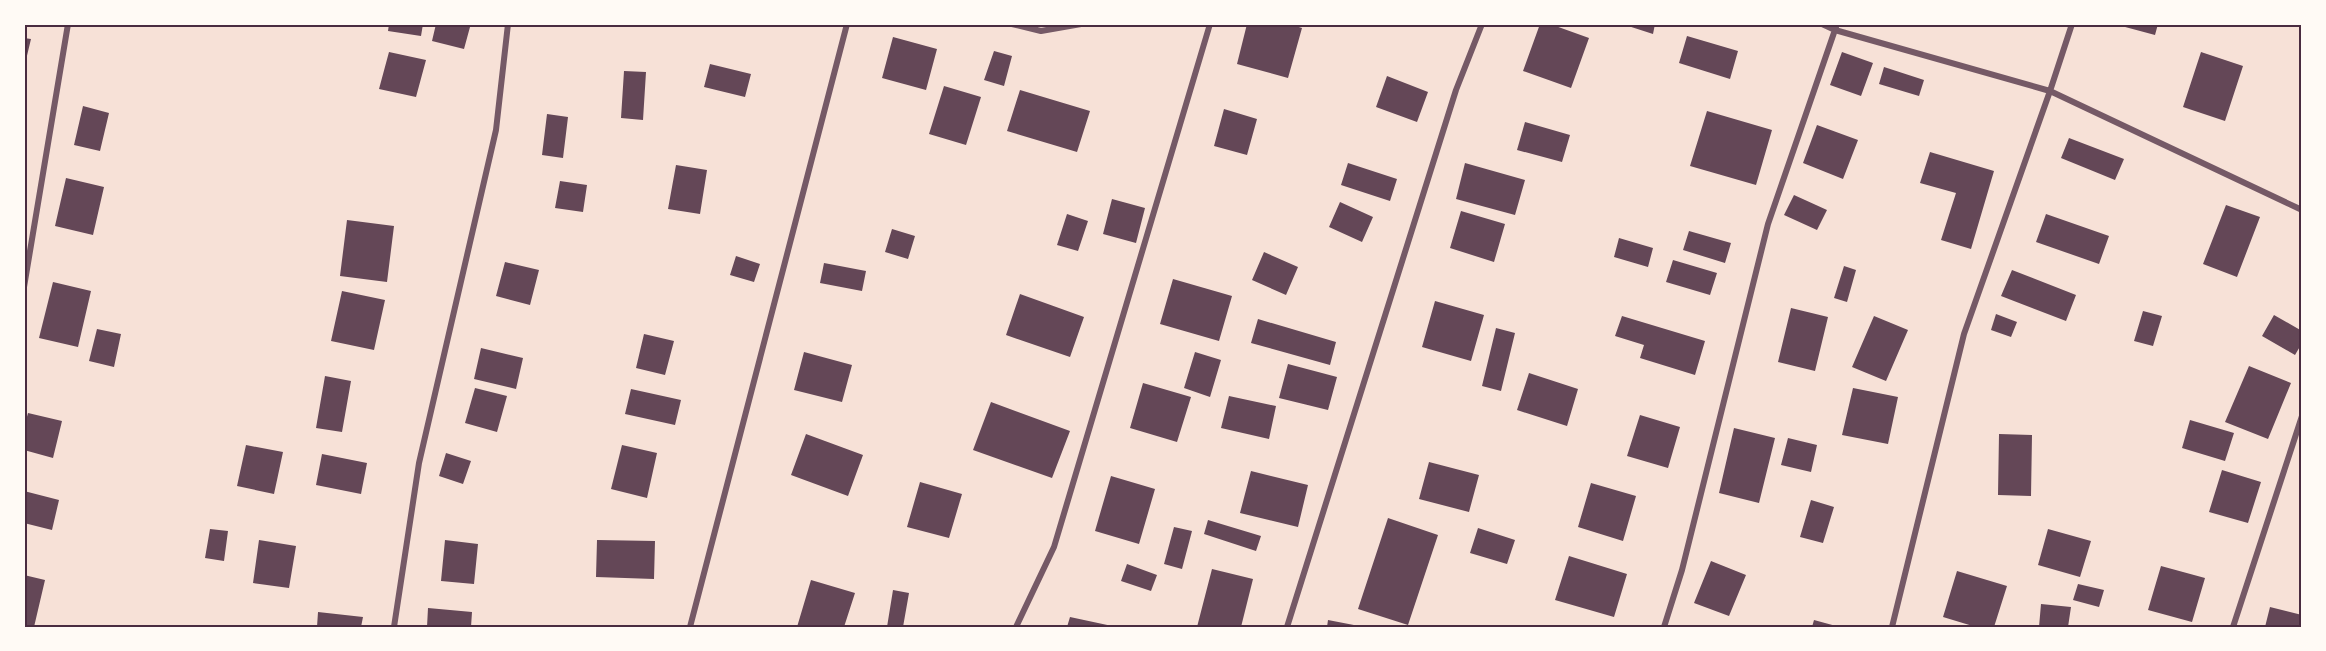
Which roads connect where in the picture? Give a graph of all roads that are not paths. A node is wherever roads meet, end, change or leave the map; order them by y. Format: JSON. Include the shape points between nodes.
{"nodes":[{"id":1,"x":68,"y":24,"type":"edge"},
{"id":2,"x":508,"y":24,"type":"edge"},
{"id":3,"x":846,"y":24,"type":"edge"},
{"id":4,"x":1012,"y":24,"type":"edge"},
{"id":5,"x":1081,"y":24,"type":"edge"},
{"id":6,"x":1210,"y":24,"type":"edge"},
{"id":7,"x":1482,"y":24,"type":"edge"},
{"id":8,"x":1822,"y":24,"type":"edge"},
{"id":9,"x":2072,"y":24,"type":"edge"},
{"id":10,"x":1836,"y":27,"type":"edge"},
{"id":11,"x":2050,"y":91,"type":"junction"},
{"id":12,"x":2302,"y":210,"type":"edge"},
{"id":13,"x":24,"y":287,"type":"edge"},
{"id":14,"x":2302,"y":416,"type":"edge"},
{"id":15,"x":394,"y":627,"type":"edge"},
{"id":16,"x":690,"y":627,"type":"edge"},
{"id":17,"x":1016,"y":627,"type":"edge"},
{"id":18,"x":1287,"y":627,"type":"edge"},
{"id":19,"x":1664,"y":627,"type":"edge"},
{"id":20,"x":1892,"y":627,"type":"edge"},
{"id":21,"x":2233,"y":627,"type":"edge"}],
"edges":[{"from":1,"to":13,"type":"street"},
{"from":2,"to":15,"type":"street","via":[[496,130],[419,463]]},
{"from":3,"to":16,"type":"street"},
{"from":4,"to":5,"type":"street","via":[[1041,31]]},
{"from":6,"to":17,"type":"street","via":[[1054,547]]},
{"from":7,"to":18,"type":"street","via":[[1456,90]]},
{"from":8,"to":10,"type":"street"},
{"from":9,"to":11,"type":"street"},
{"from":10,"to":11,"type":"street"},
{"from":10,"to":19,"type":"street","via":[[1768,224],[1682,570]]},
{"from":11,"to":12,"type":"street"},
{"from":11,"to":20,"type":"street","via":[[1964,334]]},
{"from":14,"to":21,"type":"street"}]}
